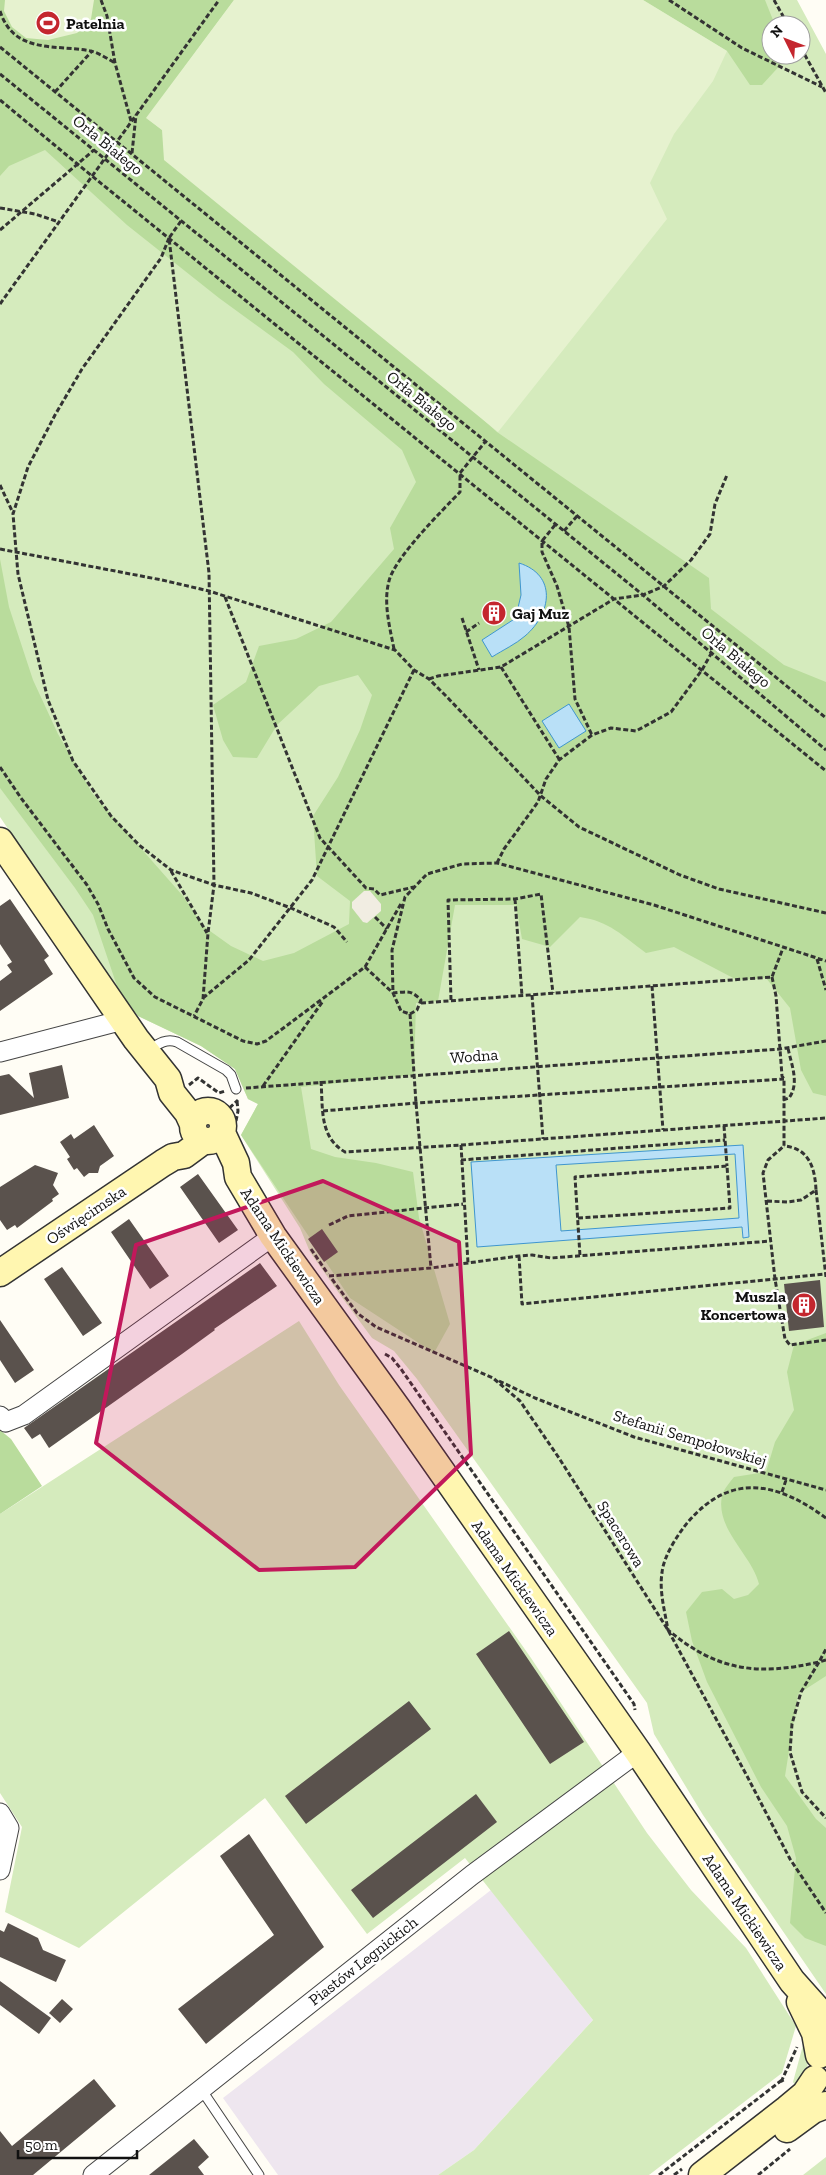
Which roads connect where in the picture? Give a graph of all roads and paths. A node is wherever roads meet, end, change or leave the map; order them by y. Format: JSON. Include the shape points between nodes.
{"nodes":[{"id":1,"x":101,"y":0,"type":"edge"},
{"id":2,"x":219,"y":0,"type":"edge"},
{"id":3,"x":669,"y":0,"type":"edge"},
{"id":4,"x":774,"y":0,"type":"edge"},
{"id":5,"x":0,"y":11,"type":"edge"},
{"id":6,"x":782,"y":15,"type":"edge"},
{"id":7,"x":2,"y":25,"type":"edge"},
{"id":8,"x":0,"y":47,"type":"edge"},
{"id":9,"x":92,"y":51,"type":"junction"},
{"id":10,"x":115,"y":63,"type":"junction"},
{"id":11,"x":810,"y":65,"type":"edge"},
{"id":12,"x":0,"y":74,"type":"edge"},
{"id":13,"x":822,"y":87,"type":"junction"},
{"id":14,"x":55,"y":92,"type":"junction"},
{"id":15,"x":826,"y":93,"type":"edge"},
{"id":16,"x":0,"y":100,"type":"edge"},
{"id":17,"x":136,"y":113,"type":"junction"},
{"id":18,"x":131,"y":121,"type":"junction"},
{"id":19,"x":115,"y":141,"type":"junction"},
{"id":20,"x":94,"y":150,"type":"junction"},
{"id":21,"x":132,"y":154,"type":"junction"},
{"id":22,"x":104,"y":158,"type":"junction"},
{"id":23,"x":78,"y":165,"type":"junction"},
{"id":24,"x":92,"y":176,"type":"junction"},
{"id":25,"x":0,"y":208,"type":"edge"},
{"id":26,"x":22,"y":212,"type":"junction"},
{"id":27,"x":180,"y":221,"type":"junction"},
{"id":28,"x":59,"y":222,"type":"junction"},
{"id":29,"x":0,"y":230,"type":"edge"},
{"id":30,"x":169,"y":238,"type":"junction"},
{"id":31,"x":0,"y":304,"type":"edge"},
{"id":32,"x":485,"y":442,"type":"junction"},
{"id":33,"x":472,"y":457,"type":"junction"},
{"id":34,"x":460,"y":474,"type":"junction"},
{"id":35,"x":727,"y":474,"type":"dead end"},
{"id":36,"x":0,"y":485,"type":"edge"},
{"id":37,"x":13,"y":514,"type":"junction"},
{"id":38,"x":577,"y":516,"type":"junction"},
{"id":39,"x":555,"y":524,"type":"junction"},
{"id":40,"x":564,"y":532,"type":"junction"},
{"id":41,"x":542,"y":541,"type":"junction"},
{"id":42,"x":0,"y":549,"type":"edge"},
{"id":43,"x":17,"y":552,"type":"junction"},
{"id":44,"x":664,"y":586,"type":"junction"},
{"id":45,"x":209,"y":591,"type":"junction"},
{"id":46,"x":643,"y":595,"type":"junction"},
{"id":47,"x":225,"y":596,"type":"junction"},
{"id":48,"x":614,"y":599,"type":"junction"},
{"id":49,"x":462,"y":618,"type":"dead end"},
{"id":50,"x":480,"y":623,"type":"dead end"},
{"id":51,"x":569,"y":627,"type":"junction"},
{"id":52,"x":717,"y":629,"type":"junction"},
{"id":53,"x":466,"y":632,"type":"junction"},
{"id":54,"x":395,"y":650,"type":"junction"},
{"id":55,"x":712,"y":652,"type":"junction"},
{"id":56,"x":501,"y":667,"type":"junction"},
{"id":57,"x":414,"y":670,"type":"junction"},
{"id":58,"x":479,"y":670,"type":"junction"},
{"id":59,"x":702,"y":670,"type":"junction"},
{"id":60,"x":429,"y":679,"type":"junction"},
{"id":61,"x":826,"y":718,"type":"edge"},
{"id":62,"x":592,"y":735,"type":"junction"},
{"id":63,"x":826,"y":750,"type":"edge"},
{"id":64,"x":559,"y":760,"type":"junction"},
{"id":65,"x":0,"y":767,"type":"edge"},
{"id":66,"x":826,"y":771,"type":"edge"},
{"id":67,"x":541,"y":796,"type":"junction"},
{"id":68,"x":0,"y":842,"type":"edge"},
{"id":69,"x":328,"y":846,"type":"junction"},
{"id":70,"x":497,"y":863,"type":"junction"},
{"id":71,"x":171,"y":870,"type":"junction"},
{"id":72,"x":214,"y":885,"type":"junction"},
{"id":73,"x":415,"y":887,"type":"junction"},
{"id":74,"x":405,"y":897,"type":"junction"},
{"id":75,"x":515,"y":899,"type":"junction"},
{"id":76,"x":290,"y":908,"type":"junction"},
{"id":77,"x":826,"y":913,"type":"edge"},
{"id":78,"x":375,"y":917,"type":"dead end"},
{"id":79,"x":387,"y":928,"type":"junction"},
{"id":80,"x":208,"y":933,"type":"junction"},
{"id":81,"x":347,"y":942,"type":"dead end"},
{"id":82,"x":783,"y":948,"type":"junction"},
{"id":83,"x":817,"y":959,"type":"junction"},
{"id":84,"x":826,"y":961,"type":"edge"},
{"id":85,"x":365,"y":967,"type":"junction"},
{"id":86,"x":772,"y":977,"type":"junction"},
{"id":87,"x":652,"y":986,"type":"junction"},
{"id":88,"x":826,"y":990,"type":"edge"},
{"id":89,"x":393,"y":992,"type":"junction"},
{"id":90,"x":553,"y":993,"type":"junction"},
{"id":91,"x":532,"y":995,"type":"junction"},
{"id":92,"x":522,"y":996,"type":"junction"},
{"id":93,"x":326,"y":997,"type":"junction"},
{"id":94,"x":203,"y":999,"type":"junction"},
{"id":95,"x":451,"y":1000,"type":"junction"},
{"id":96,"x":421,"y":1003,"type":"junction"},
{"id":97,"x":410,"y":1014,"type":"junction"},
{"id":98,"x":194,"y":1016,"type":"junction"},
{"id":99,"x":123,"y":1020,"type":"junction"},
{"id":100,"x":825,"y":1040,"type":"edge"},
{"id":101,"x":788,"y":1048,"type":"junction"},
{"id":102,"x":780,"y":1049,"type":"junction"},
{"id":103,"x":0,"y":1052,"type":"edge"},
{"id":104,"x":146,"y":1052,"type":"junction"},
{"id":105,"x":657,"y":1058,"type":"junction"},
{"id":106,"x":537,"y":1067,"type":"junction"},
{"id":107,"x":415,"y":1075,"type":"junction"},
{"id":108,"x":784,"y":1079,"type":"junction"},
{"id":109,"x":320,"y":1081,"type":"junction"},
{"id":110,"x":177,"y":1084,"type":"junction"},
{"id":111,"x":263,"y":1086,"type":"junction"},
{"id":112,"x":659,"y":1086,"type":"junction"},
{"id":113,"x":236,"y":1089,"type":"junction"},
{"id":114,"x":539,"y":1094,"type":"junction"},
{"id":115,"x":783,"y":1100,"type":"junction"},
{"id":116,"x":416,"y":1103,"type":"junction"},
{"id":117,"x":324,"y":1111,"type":"junction"},
{"id":118,"x":826,"y":1118,"type":"edge"},
{"id":119,"x":784,"y":1122,"type":"junction"},
{"id":120,"x":724,"y":1126,"type":"junction"},
{"id":121,"x":204,"y":1130,"type":"junction"},
{"id":122,"x":663,"y":1130,"type":"junction"},
{"id":123,"x":543,"y":1139,"type":"junction"},
{"id":124,"x":725,"y":1142,"type":"junction"},
{"id":125,"x":460,"y":1145,"type":"junction"},
{"id":126,"x":784,"y":1146,"type":"junction"},
{"id":127,"x":421,"y":1148,"type":"junction"},
{"id":128,"x":461,"y":1160,"type":"junction"},
{"id":129,"x":727,"y":1166,"type":"junction"},
{"id":130,"x":816,"y":1190,"type":"junction"},
{"id":131,"x":767,"y":1201,"type":"junction"},
{"id":132,"x":463,"y":1204,"type":"junction"},
{"id":133,"x":425,"y":1208,"type":"junction"},
{"id":134,"x":578,"y":1218,"type":"junction"},
{"id":135,"x":329,"y":1225,"type":"dead end"},
{"id":136,"x":273,"y":1236,"type":"junction"},
{"id":137,"x":771,"y":1241,"type":"junction"},
{"id":138,"x":311,"y":1250,"type":"dead end"},
{"id":139,"x":519,"y":1256,"type":"junction"},
{"id":140,"x":580,"y":1256,"type":"junction"},
{"id":141,"x":468,"y":1263,"type":"junction"},
{"id":142,"x":431,"y":1268,"type":"junction"},
{"id":143,"x":0,"y":1273,"type":"edge"},
{"id":144,"x":329,"y":1276,"type":"junction"},
{"id":145,"x":826,"y":1276,"type":"edge"},
{"id":146,"x":775,"y":1279,"type":"junction"},
{"id":147,"x":826,"y":1340,"type":"edge"},
{"id":148,"x":494,"y":1378,"type":"junction"},
{"id":149,"x":0,"y":1416,"type":"edge"},
{"id":150,"x":786,"y":1480,"type":"junction"},
{"id":151,"x":826,"y":1490,"type":"edge"},
{"id":152,"x":782,"y":1492,"type":"junction"},
{"id":153,"x":826,"y":1518,"type":"edge"},
{"id":154,"x":668,"y":1630,"type":"junction"},
{"id":155,"x":826,"y":1649,"type":"edge"},
{"id":156,"x":826,"y":1660,"type":"edge"},
{"id":157,"x":819,"y":1662,"type":"junction"},
{"id":158,"x":638,"y":1752,"type":"junction"},
{"id":159,"x":0,"y":1813,"type":"edge"},
{"id":160,"x":826,"y":1818,"type":"edge"},
{"id":161,"x":0,"y":1870,"type":"edge"},
{"id":162,"x":826,"y":1913,"type":"edge"},
{"id":163,"x":792,"y":1981,"type":"junction"},
{"id":164,"x":826,"y":2020,"type":"edge"},
{"id":165,"x":821,"y":2069,"type":"edge"},
{"id":166,"x":782,"y":2080,"type":"dead end"},
{"id":167,"x":201,"y":2089,"type":"junction"},
{"id":168,"x":826,"y":2105,"type":"edge"},
{"id":169,"x":94,"y":2175,"type":"edge"},
{"id":170,"x":259,"y":2175,"type":"edge"},
{"id":171,"x":659,"y":2175,"type":"edge"},
{"id":172,"x":702,"y":2175,"type":"edge"},
{"id":173,"x":727,"y":2175,"type":"edge"}],
"edges":[{"from":1,"to":10,"type":"path"},
{"from":2,"to":17,"type":"path"},
{"from":3,"to":13,"type":"path","via":[[742,48]]},
{"from":4,"to":6,"type":"path"},
{"from":5,"to":7,"type":"path"},
{"from":7,"to":9,"type":"path","via":[[45,48]]},
{"from":8,"to":14,"type":"path"},
{"from":9,"to":10,"type":"path"},
{"from":9,"to":14,"type":"path"},
{"from":10,"to":18,"type":"path"},
{"from":11,"to":13,"type":"path"},
{"from":12,"to":20,"type":"path","name":"Orła Białego"},
{"from":13,"to":15,"type":"path"},
{"from":14,"to":19,"type":"path"},
{"from":16,"to":23,"type":"path"},
{"from":17,"to":18,"type":"path"},
{"from":17,"to":21,"type":"path"},
{"from":18,"to":19,"type":"path"},
{"from":19,"to":21,"type":"path"},
{"from":19,"to":22,"type":"path"},
{"from":20,"to":22,"type":"path","name":"Orła Białego"},
{"from":20,"to":23,"type":"path"},
{"from":21,"to":32,"type":"path"},
{"from":22,"to":24,"type":"path"},
{"from":22,"to":27,"type":"path","name":"Orła Białego"},
{"from":23,"to":24,"type":"path"},
{"from":23,"to":26,"type":"path"},
{"from":24,"to":28,"type":"path"},
{"from":24,"to":30,"type":"path"},
{"from":25,"to":26,"type":"path"},
{"from":26,"to":28,"type":"path"},
{"from":26,"to":29,"type":"path"},
{"from":27,"to":30,"type":"path"},
{"from":27,"to":33,"type":"path","name":"Orła Białego"},
{"from":28,"to":31,"type":"path"},
{"from":30,"to":34,"type":"path"},
{"from":30,"to":37,"type":"path","via":[[161,258],[82,368],[55,415],[28,467]]},
{"from":30,"to":45,"type":"path"},
{"from":32,"to":33,"type":"path"},
{"from":32,"to":38,"type":"path"},
{"from":33,"to":34,"type":"path"},
{"from":33,"to":39,"type":"path","name":"Orła Białego"},
{"from":34,"to":41,"type":"path"},
{"from":34,"to":54,"type":"path","via":[[460,492],[393,570],[388,583],[387,614]]},
{"from":35,"to":44,"type":"path","via":[[715,504],[710,534],[691,560]]},
{"from":36,"to":37,"type":"path"},
{"from":37,"to":43,"type":"path"},
{"from":38,"to":40,"type":"path"},
{"from":38,"to":44,"type":"path"},
{"from":39,"to":40,"type":"path","name":"Orła Białego"},
{"from":39,"to":41,"type":"path"},
{"from":40,"to":46,"type":"path","name":"Orła Białego"},
{"from":41,"to":48,"type":"path"},
{"from":41,"to":51,"type":"path","via":[[542,552]]},
{"from":42,"to":43,"type":"path"},
{"from":43,"to":45,"type":"path"},
{"from":43,"to":71,"type":"path","via":[[18,574],[48,700],[73,761],[111,816],[139,845]]},
{"from":44,"to":46,"type":"path"},
{"from":44,"to":52,"type":"path"},
{"from":45,"to":47,"type":"path"},
{"from":45,"to":72,"type":"path"},
{"from":46,"to":48,"type":"path"},
{"from":46,"to":55,"type":"path","name":"Orła Białego"},
{"from":47,"to":54,"type":"path"},
{"from":47,"to":69,"type":"path","via":[[320,838]]},
{"from":48,"to":51,"type":"path"},
{"from":48,"to":59,"type":"path"},
{"from":49,"to":53,"type":"path"},
{"from":50,"to":53,"type":"path"},
{"from":51,"to":56,"type":"path"},
{"from":51,"to":62,"type":"path","via":[[575,699]]},
{"from":52,"to":55,"type":"path","via":[[710,639]]},
{"from":52,"to":61,"type":"path"},
{"from":53,"to":58,"type":"path"},
{"from":54,"to":57,"type":"path"},
{"from":55,"to":59,"type":"path"},
{"from":55,"to":63,"type":"path","name":"Orła Białego"},
{"from":56,"to":58,"type":"path"},
{"from":56,"to":64,"type":"path"},
{"from":57,"to":60,"type":"path"},
{"from":57,"to":69,"type":"path"},
{"from":58,"to":60,"type":"path"},
{"from":59,"to":62,"type":"path","via":[[672,712],[636,731],[610,728]]},
{"from":59,"to":66,"type":"path"},
{"from":60,"to":67,"type":"path"},
{"from":62,"to":64,"type":"path"},
{"from":64,"to":67,"type":"path","via":[[546,779]]},
{"from":65,"to":98,"type":"path","via":[[87,885],[134,978],[155,997]]},
{"from":67,"to":70,"type":"path"},
{"from":67,"to":77,"type":"path","via":[[579,827],[680,875],[719,889]]},
{"from":68,"to":99,"type":"street","name":"Adama Mickiewicza"},
{"from":69,"to":73,"type":"path","via":[[366,888],[374,889],[380,895]]},
{"from":69,"to":76,"type":"path","via":[[312,880]]},
{"from":70,"to":73,"type":"path","via":[[462,864],[440,870],[427,874]]},
{"from":70,"to":82,"type":"path","via":[[654,905]]},
{"from":71,"to":72,"type":"path"},
{"from":71,"to":80,"type":"path"},
{"from":72,"to":76,"type":"path"},
{"from":72,"to":80,"type":"path"},
{"from":73,"to":74,"type":"path"},
{"from":74,"to":79,"type":"path"},
{"from":74,"to":89,"type":"path","via":[[392,950]]},
{"from":75,"to":90,"type":"path","via":[[541,894]]},
{"from":75,"to":92,"type":"path"},
{"from":75,"to":95,"type":"path","via":[[448,900]]},
{"from":76,"to":81,"type":"path","via":[[334,927]]},
{"from":76,"to":94,"type":"path","via":[[249,960]]},
{"from":78,"to":79,"type":"path"},
{"from":79,"to":85,"type":"path"},
{"from":80,"to":94,"type":"path"},
{"from":82,"to":83,"type":"path"},
{"from":82,"to":86,"type":"path"},
{"from":83,"to":84,"type":"path"},
{"from":83,"to":88,"type":"path"},
{"from":85,"to":89,"type":"path"},
{"from":85,"to":93,"type":"path"},
{"from":86,"to":87,"type":"path"},
{"from":86,"to":102,"type":"path"},
{"from":87,"to":90,"type":"path"},
{"from":87,"to":105,"type":"path"},
{"from":89,"to":96,"type":"path","via":[[410,991]]},
{"from":89,"to":97,"type":"path","via":[[401,1011]]},
{"from":90,"to":91,"type":"path"},
{"from":91,"to":92,"type":"path"},
{"from":91,"to":106,"type":"path"},
{"from":92,"to":95,"type":"path"},
{"from":93,"to":98,"type":"path","via":[[266,1041],[257,1044],[243,1041]]},
{"from":93,"to":111,"type":"path"},
{"from":94,"to":98,"type":"path"},
{"from":95,"to":96,"type":"path"},
{"from":96,"to":97,"type":"path"},
{"from":97,"to":107,"type":"path"},
{"from":99,"to":103,"type":"street"},
{"from":99,"to":104,"type":"street","name":"Adama Mickiewicza"},
{"from":100,"to":101,"type":"path","name":"Wodna"},
{"from":101,"to":102,"type":"path","name":"Wodna"},
{"from":101,"to":115,"type":"path","via":[[795,1078],[789,1098]]},
{"from":102,"to":105,"type":"path","name":"Wodna"},
{"from":102,"to":108,"type":"path"},
{"from":104,"to":110,"type":"street","name":"Adama Mickiewicza"},
{"from":104,"to":113,"type":"lane","via":[[165,1040],[177,1042],[226,1070]]},
{"from":105,"to":106,"type":"path","name":"Wodna"},
{"from":105,"to":112,"type":"path"},
{"from":106,"to":107,"type":"path","name":"Wodna"},
{"from":106,"to":114,"type":"path"},
{"from":107,"to":109,"type":"path","name":"Wodna"},
{"from":107,"to":116,"type":"path"},
{"from":108,"to":112,"type":"path"},
{"from":108,"to":115,"type":"path"},
{"from":109,"to":111,"type":"path","name":"Wodna"},
{"from":109,"to":117,"type":"path"},
{"from":110,"to":113,"type":"path","name":"Wodna","via":[[198,1078],[219,1093]]},
{"from":110,"to":121,"type":"street","name":"Adama Mickiewicza","via":[[172,1093]]},
{"from":111,"to":113,"type":"path","name":"Wodna"},
{"from":112,"to":114,"type":"path"},
{"from":112,"to":122,"type":"path"},
{"from":114,"to":116,"type":"path"},
{"from":114,"to":123,"type":"path"},
{"from":115,"to":119,"type":"path"},
{"from":116,"to":117,"type":"path"},
{"from":116,"to":127,"type":"path"},
{"from":117,"to":127,"type":"path","via":[[325,1129],[330,1140],[344,1152]]},
{"from":118,"to":119,"type":"path"},
{"from":119,"to":120,"type":"path"},
{"from":119,"to":126,"type":"path"},
{"from":120,"to":122,"type":"path"},
{"from":120,"to":124,"type":"path"},
{"from":121,"to":136,"type":"street","name":"Adama Mickiewicza","via":[[236,1163],[238,1176]]},
{"from":121,"to":143,"type":"street","name":"Oświęcimska","via":[[184,1155],[173,1157]]},
{"from":122,"to":123,"type":"path"},
{"from":123,"to":125,"type":"path"},
{"from":124,"to":128,"type":"path"},
{"from":124,"to":129,"type":"path"},
{"from":125,"to":127,"type":"path"},
{"from":125,"to":128,"type":"path"},
{"from":126,"to":130,"type":"path","via":[[799,1149],[808,1158],[815,1173]]},
{"from":126,"to":131,"type":"path","via":[[768,1160],[763,1173]]},
{"from":127,"to":133,"type":"path"},
{"from":128,"to":132,"type":"path"},
{"from":129,"to":134,"type":"path","via":[[575,1177]]},
{"from":129,"to":134,"type":"path","via":[[730,1208]]},
{"from":130,"to":131,"type":"path","via":[[801,1200]]},
{"from":130,"to":145,"type":"path"},
{"from":131,"to":137,"type":"path"},
{"from":132,"to":133,"type":"path"},
{"from":132,"to":141,"type":"path"},
{"from":133,"to":135,"type":"path","via":[[348,1216]]},
{"from":133,"to":142,"type":"path"},
{"from":134,"to":140,"type":"path"},
{"from":136,"to":149,"type":"street","via":[[24,1415],[6,1422]]},
{"from":136,"to":158,"type":"street","name":"Adama Mickiewicza"},
{"from":137,"to":140,"type":"path"},
{"from":137,"to":146,"type":"path"},
{"from":138,"to":144,"type":"path","name":"Spacerowa"},
{"from":139,"to":140,"type":"path"},
{"from":139,"to":141,"type":"path"},
{"from":139,"to":146,"type":"path","via":[[522,1304]]},
{"from":141,"to":142,"type":"path"},
{"from":142,"to":144,"type":"path"},
{"from":144,"to":148,"type":"path","name":"Spacerowa","via":[[357,1313],[376,1327]]},
{"from":145,"to":146,"type":"path"},
{"from":146,"to":147,"type":"path","via":[[785,1339],[790,1345]]},
{"from":148,"to":150,"type":"path","name":"Stefanii Sempołowskiej","via":[[535,1398],[634,1437]]},
{"from":148,"to":154,"type":"path","name":"Spacerowa","via":[[520,1401],[534,1420]]},
{"from":150,"to":151,"type":"path","name":"Stefanii Sempołowskiej"},
{"from":150,"to":152,"type":"path"},
{"from":152,"to":153,"type":"path","via":[[800,1499]]},
{"from":152,"to":154,"type":"path","via":[[758,1487],[736,1489],[696,1512],[680,1531],[662,1572]]},
{"from":154,"to":157,"type":"path","via":[[688,1647],[709,1658],[759,1670],[787,1669]]},
{"from":154,"to":162,"type":"path","name":"Spacerowa","via":[[790,1859]]},
{"from":155,"to":157,"type":"path"},
{"from":156,"to":157,"type":"path"},
{"from":157,"to":160,"type":"path","via":[[801,1692],[792,1724],[790,1752],[802,1792]]},
{"from":158,"to":163,"type":"street","name":"Adama Mickiewicza"},
{"from":158,"to":167,"type":"street","name":"Piastów Legnickich","via":[[472,1875]]},
{"from":159,"to":161,"type":"street","via":[[9,1828]]},
{"from":163,"to":164,"type":"street","name":"Adama Mickiewicza"},
{"from":163,"to":165,"type":"street","name":"Adama Mickiewicza","via":[[815,2033]]},
{"from":165,"to":172,"type":"street","via":[[805,2094]]},
{"from":166,"to":171,"type":"path"},
{"from":167,"to":169,"type":"street","name":"Piastów Legnickich"},
{"from":167,"to":170,"type":"lane"},
{"from":168,"to":173,"type":"street","via":[[805,2114]]}]}
